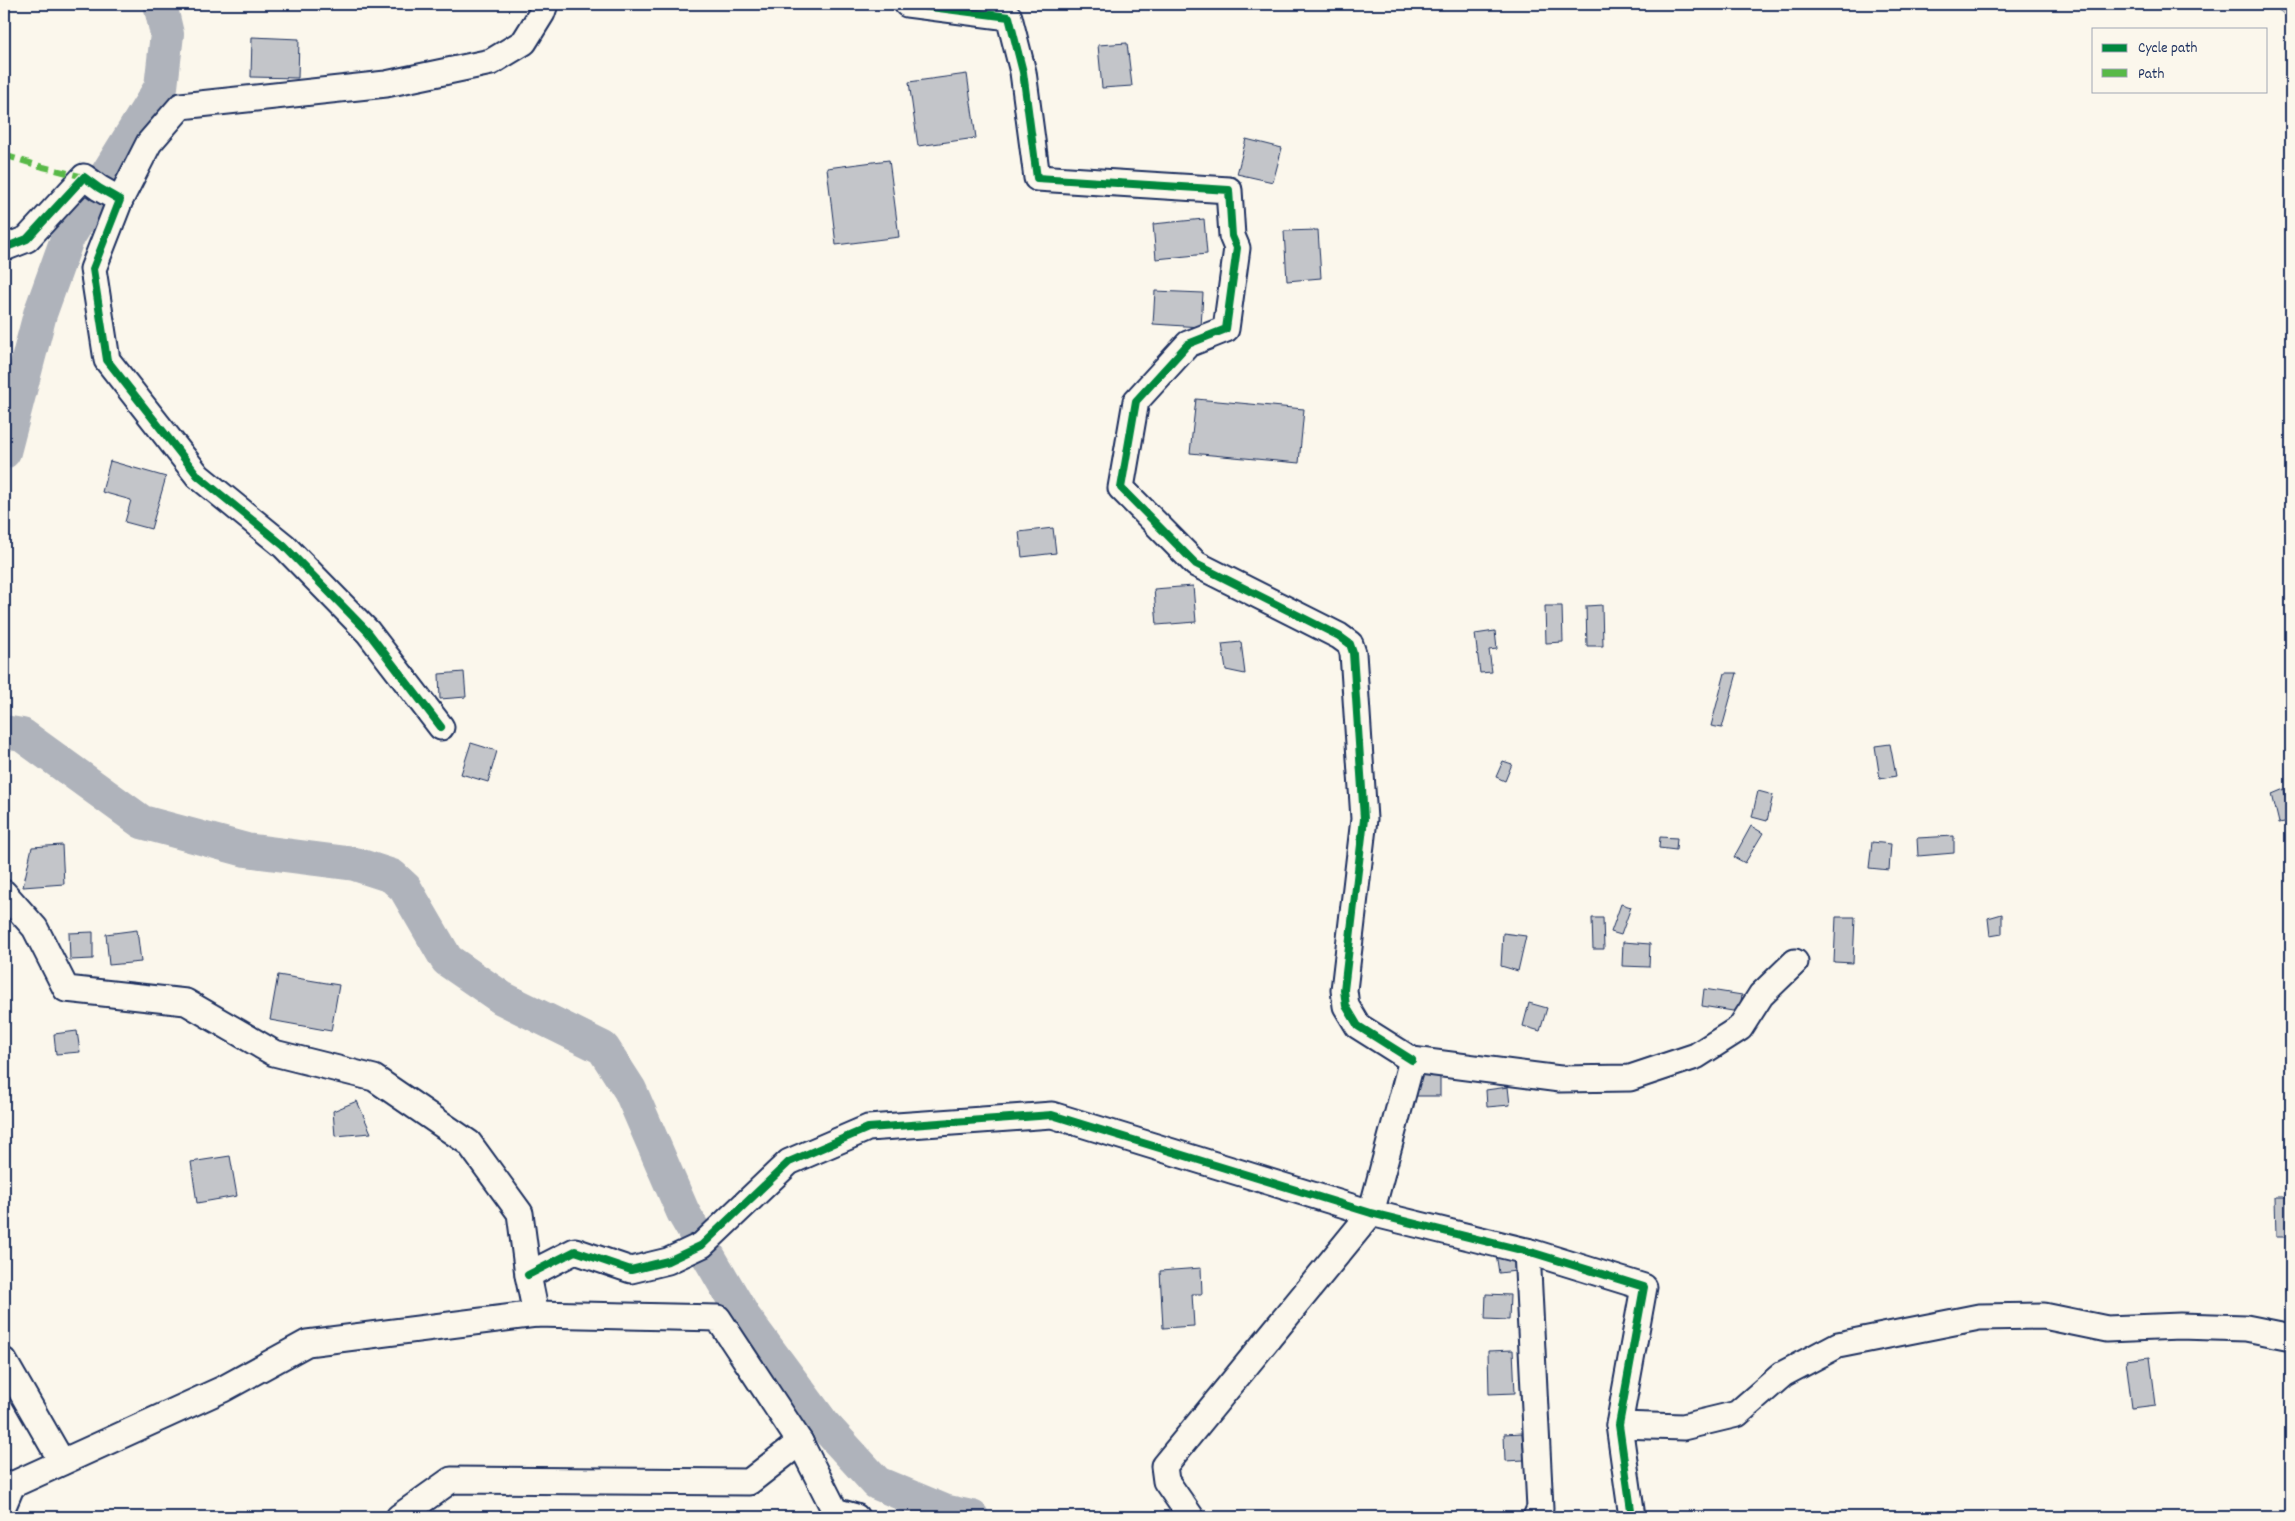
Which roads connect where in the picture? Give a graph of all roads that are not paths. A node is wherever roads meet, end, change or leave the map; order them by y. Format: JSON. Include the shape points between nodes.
{"nodes":[{"id":1,"x":545,"y":4,"type":"edge"},
{"id":2,"x":907,"y":4,"type":"edge"},
{"id":3,"x":120,"y":200,"type":"junction"},
{"id":4,"x":4,"y":248,"type":"edge"},
{"id":5,"x":441,"y":727,"type":"dead end"},
{"id":6,"x":4,"y":894,"type":"edge"},
{"id":7,"x":1795,"y":962,"type":"dead end"},
{"id":8,"x":1412,"y":1060,"type":"junction"},
{"id":9,"x":1371,"y":1213,"type":"junction"},
{"id":10,"x":1527,"y":1251,"type":"junction"},
{"id":11,"x":528,"y":1276,"type":"junction"},
{"id":12,"x":536,"y":1314,"type":"junction"},
{"id":13,"x":2291,"y":1337,"type":"edge"},
{"id":14,"x":4,"y":1361,"type":"edge"},
{"id":15,"x":1619,"y":1425,"type":"junction"},
{"id":16,"x":800,"y":1442,"type":"junction"},
{"id":17,"x":62,"y":1462,"type":"junction"},
{"id":18,"x":4,"y":1504,"type":"edge"},
{"id":19,"x":399,"y":1517,"type":"edge"},
{"id":20,"x":856,"y":1517,"type":"edge"},
{"id":21,"x":1191,"y":1517,"type":"edge"},
{"id":22,"x":1536,"y":1517,"type":"edge"},
{"id":23,"x":1632,"y":1517,"type":"edge"}],
"edges":[{"from":1,"to":3,"type":"street","via":[[524,42],[491,62],[386,84],[181,106],[149,143]]},
{"from":2,"to":8,"type":"street","via":[[1009,17],[1023,72],[1037,178],[1230,190],[1232,236],[1237,248],[1226,329],[1188,344],[1136,401],[1121,488],[1196,564],[1350,644],[1364,819],[1344,990],[1346,1006],[1358,1026]]},
{"from":3,"to":4,"type":"street","via":[[84,177],[27,239]]},
{"from":3,"to":5,"type":"street","via":[[93,269],[107,360],[198,476],[284,546],[368,632]]},
{"from":6,"to":11,"type":"street","via":[[35,928],[66,989],[186,1002],[274,1053],[374,1078],[469,1143],[520,1213]]},
{"from":7,"to":8,"type":"street","via":[[1761,995],[1740,1028],[1696,1056],[1630,1078],[1560,1079]]},
{"from":8,"to":9,"type":"street"},
{"from":9,"to":10,"type":"street"},
{"from":9,"to":11,"type":"street","via":[[1052,1115],[877,1127],[789,1162],[702,1245],[668,1261],[631,1270],[575,1251]]},
{"from":9,"to":21,"type":"street","via":[[1164,1466],[1166,1481]]},
{"from":10,"to":15,"type":"street","via":[[1644,1287]]},
{"from":10,"to":22,"type":"street","via":[[1540,1508]]},
{"from":11,"to":12,"type":"street"},
{"from":12,"to":16,"type":"street","via":[[718,1318]]},
{"from":12,"to":17,"type":"street","via":[[307,1343],[223,1389]]},
{"from":13,"to":15,"type":"street","via":[[2246,1328],[2107,1329],[2044,1316],[1979,1317],[1838,1345],[1783,1374],[1737,1414],[1683,1427]]},
{"from":14,"to":17,"type":"street"},
{"from":15,"to":23,"type":"street"},
{"from":16,"to":19,"type":"street","via":[[749,1482],[451,1480]]},
{"from":16,"to":20,"type":"street","via":[[835,1511]]},
{"from":17,"to":18,"type":"street","via":[[12,1485]]}]}
